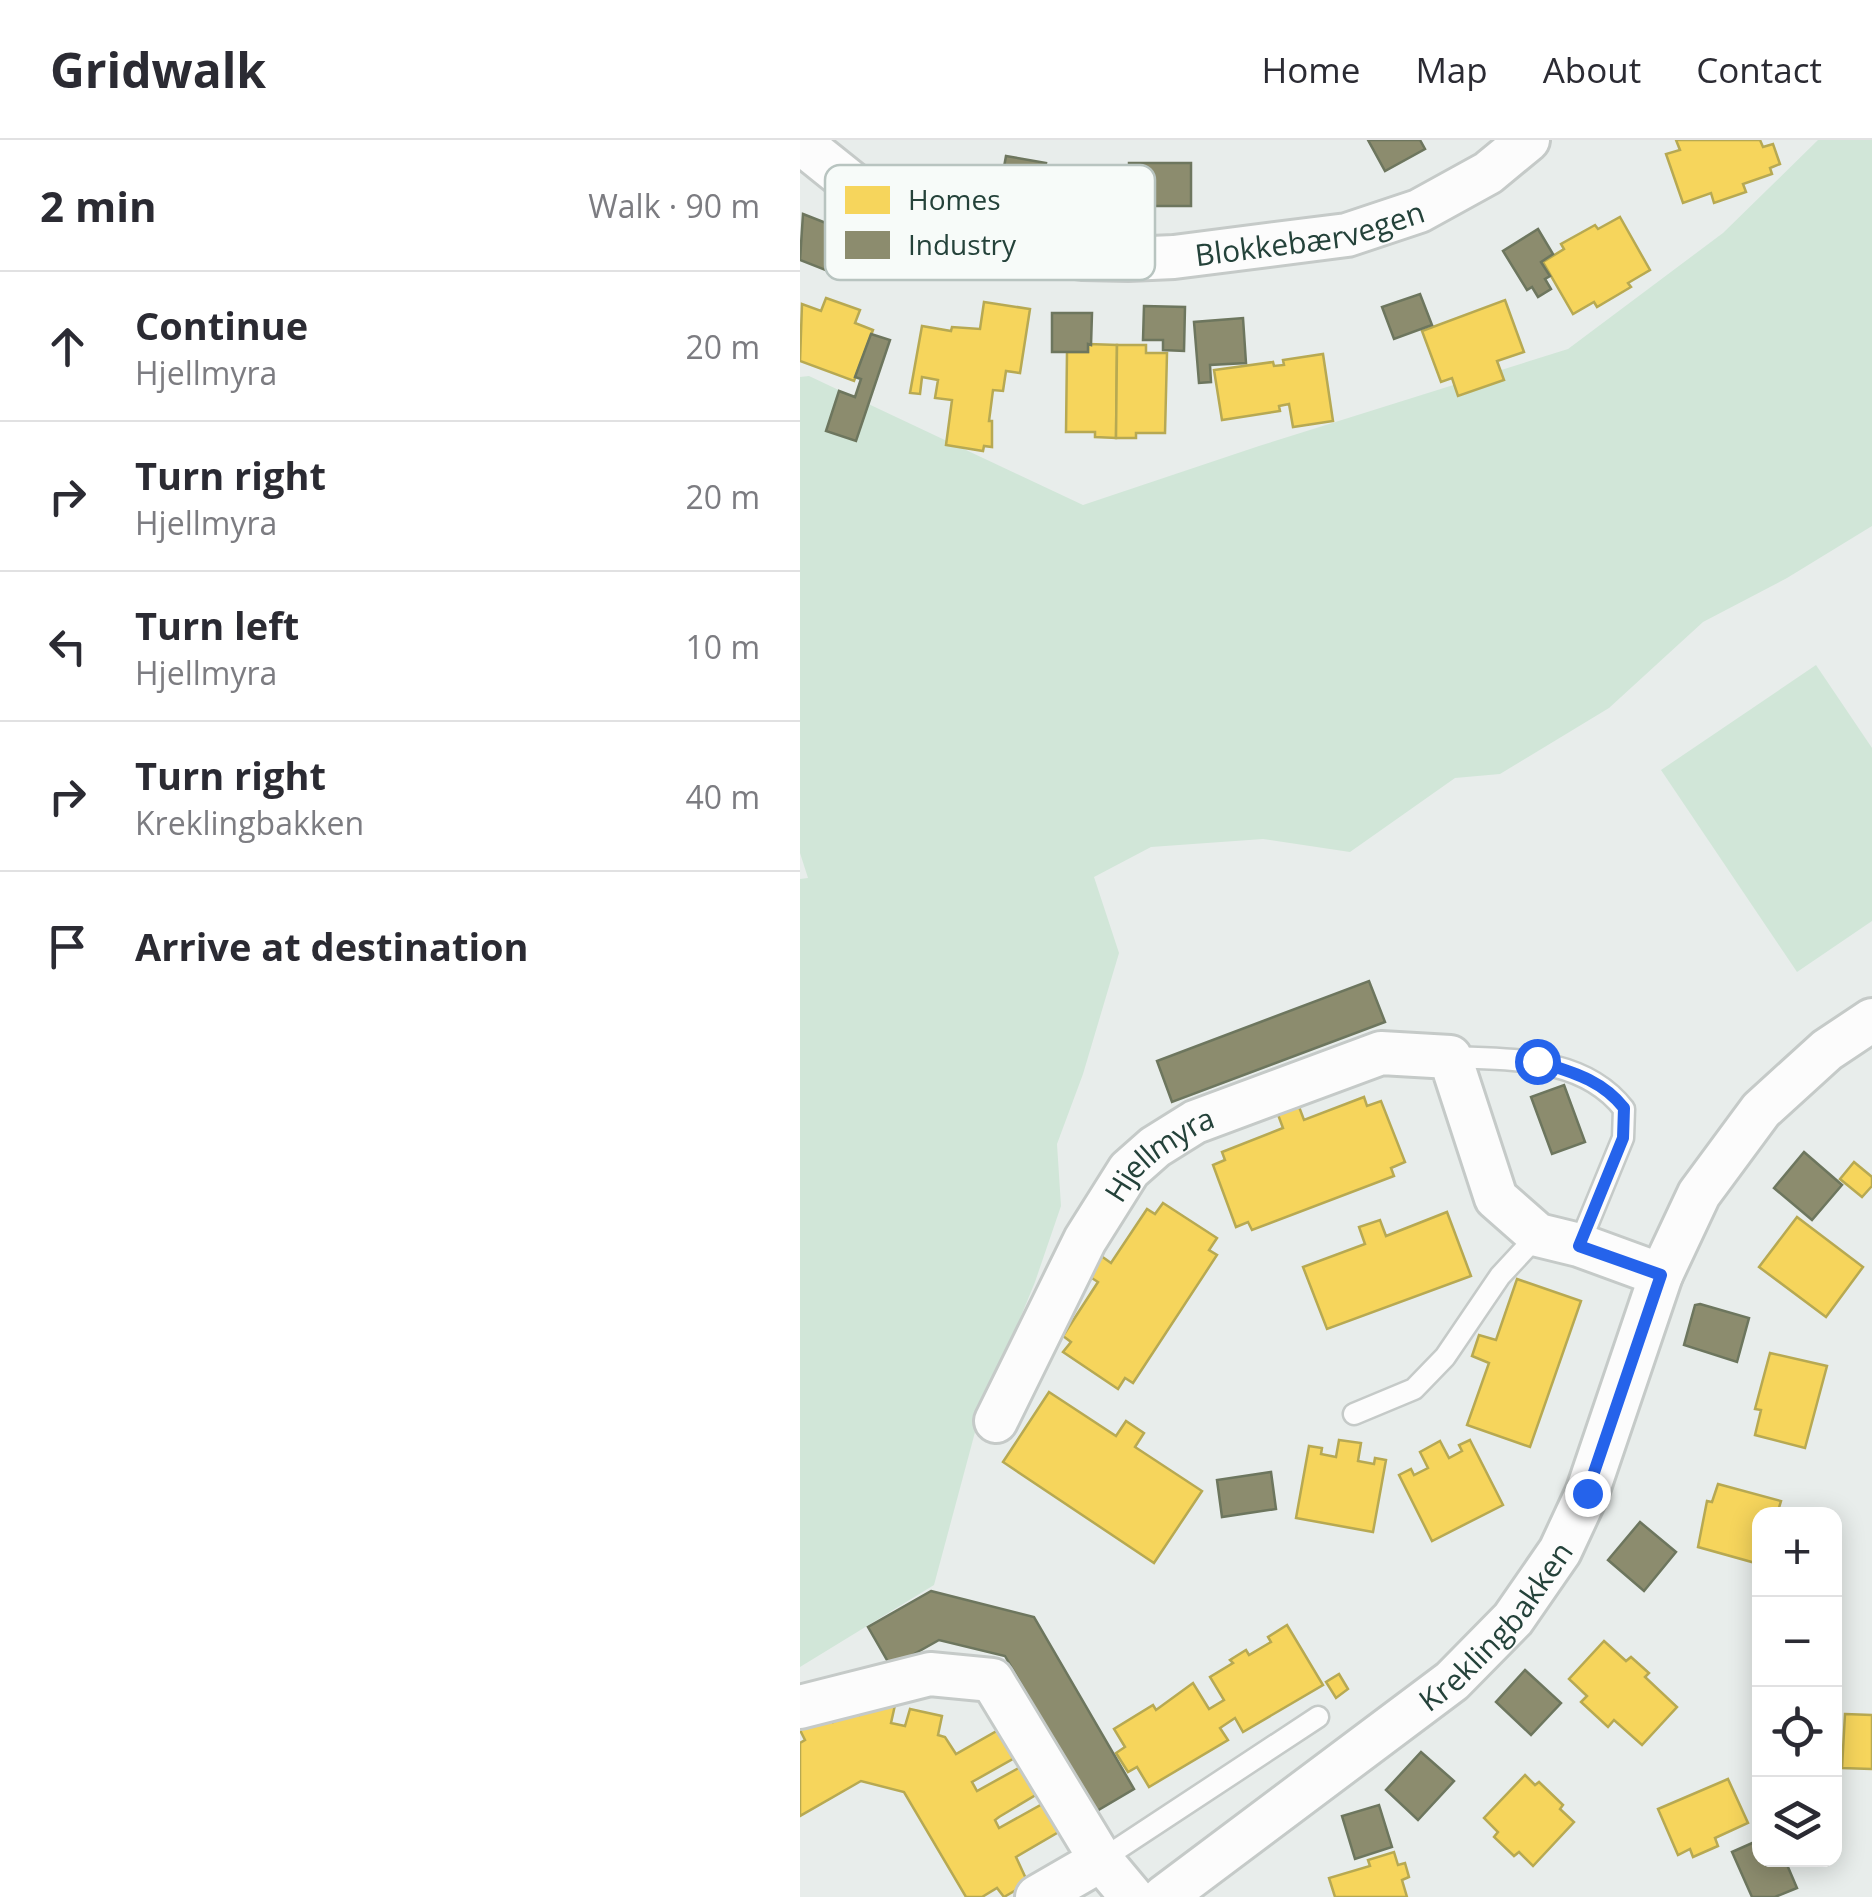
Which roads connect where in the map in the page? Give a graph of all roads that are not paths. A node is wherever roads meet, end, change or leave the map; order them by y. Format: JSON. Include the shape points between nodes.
{"nodes":[{"id":1,"x":1528,"y":140,"type":"edge"},
{"id":2,"x":800,"y":142,"type":"edge"},
{"id":3,"x":829,"y":165,"type":"edge"},
{"id":4,"x":1155,"y":258,"type":"edge"},
{"id":5,"x":1872,"y":1020,"type":"edge"},
{"id":6,"x":1450,"y":1057,"type":"junction"},
{"id":7,"x":1538,"y":1235,"type":"junction"},
{"id":8,"x":1579,"y":1246,"type":"junction"},
{"id":9,"x":1661,"y":1275,"type":"junction"},
{"id":10,"x":1354,"y":1414,"type":"dead end"},
{"id":11,"x":996,"y":1421,"type":"dead end"},
{"id":12,"x":800,"y":1707,"type":"edge"},
{"id":13,"x":1318,"y":1717,"type":"dead end"},
{"id":14,"x":1101,"y":1860,"type":"junction"},
{"id":15,"x":1036,"y":1897,"type":"edge"},
{"id":16,"x":1132,"y":1897,"type":"edge"},
{"id":17,"x":1164,"y":1897,"type":"edge"}],
"edges":[{"from":1,"to":4,"type":"street","name":"Blokkebærvegen","via":[[1488,173],[1419,211],[1347,235]]},
{"from":2,"to":3,"type":"street","name":"Blokkebærvegen"},
{"from":5,"to":9,"type":"street","name":"Kreklingbakken","via":[[1826,1050],[1761,1110],[1699,1194]]},
{"from":6,"to":7,"type":"street","via":[[1496,1198]]},
{"from":6,"to":8,"type":"lane","name":"Hjellmyra","via":[[1537,1061],[1592,1079],[1624,1108],[1623,1138]]},
{"from":6,"to":11,"type":"street","name":"Hjellmyra","via":[[1380,1053],[1195,1122],[1155,1146],[1129,1170],[1084,1240]]},
{"from":7,"to":8,"type":"street"},
{"from":7,"to":10,"type":"lane","via":[[1414,1388]]},
{"from":8,"to":9,"type":"street"},
{"from":9,"to":17,"type":"street","name":"Kreklingbakken","via":[[1587,1493],[1560,1550],[1513,1619],[1452,1681]]},
{"from":12,"to":14,"type":"street","via":[[930,1674],[992,1680]]},
{"from":13,"to":14,"type":"lane"},
{"from":14,"to":15,"type":"street"},
{"from":14,"to":16,"type":"street"}]}
